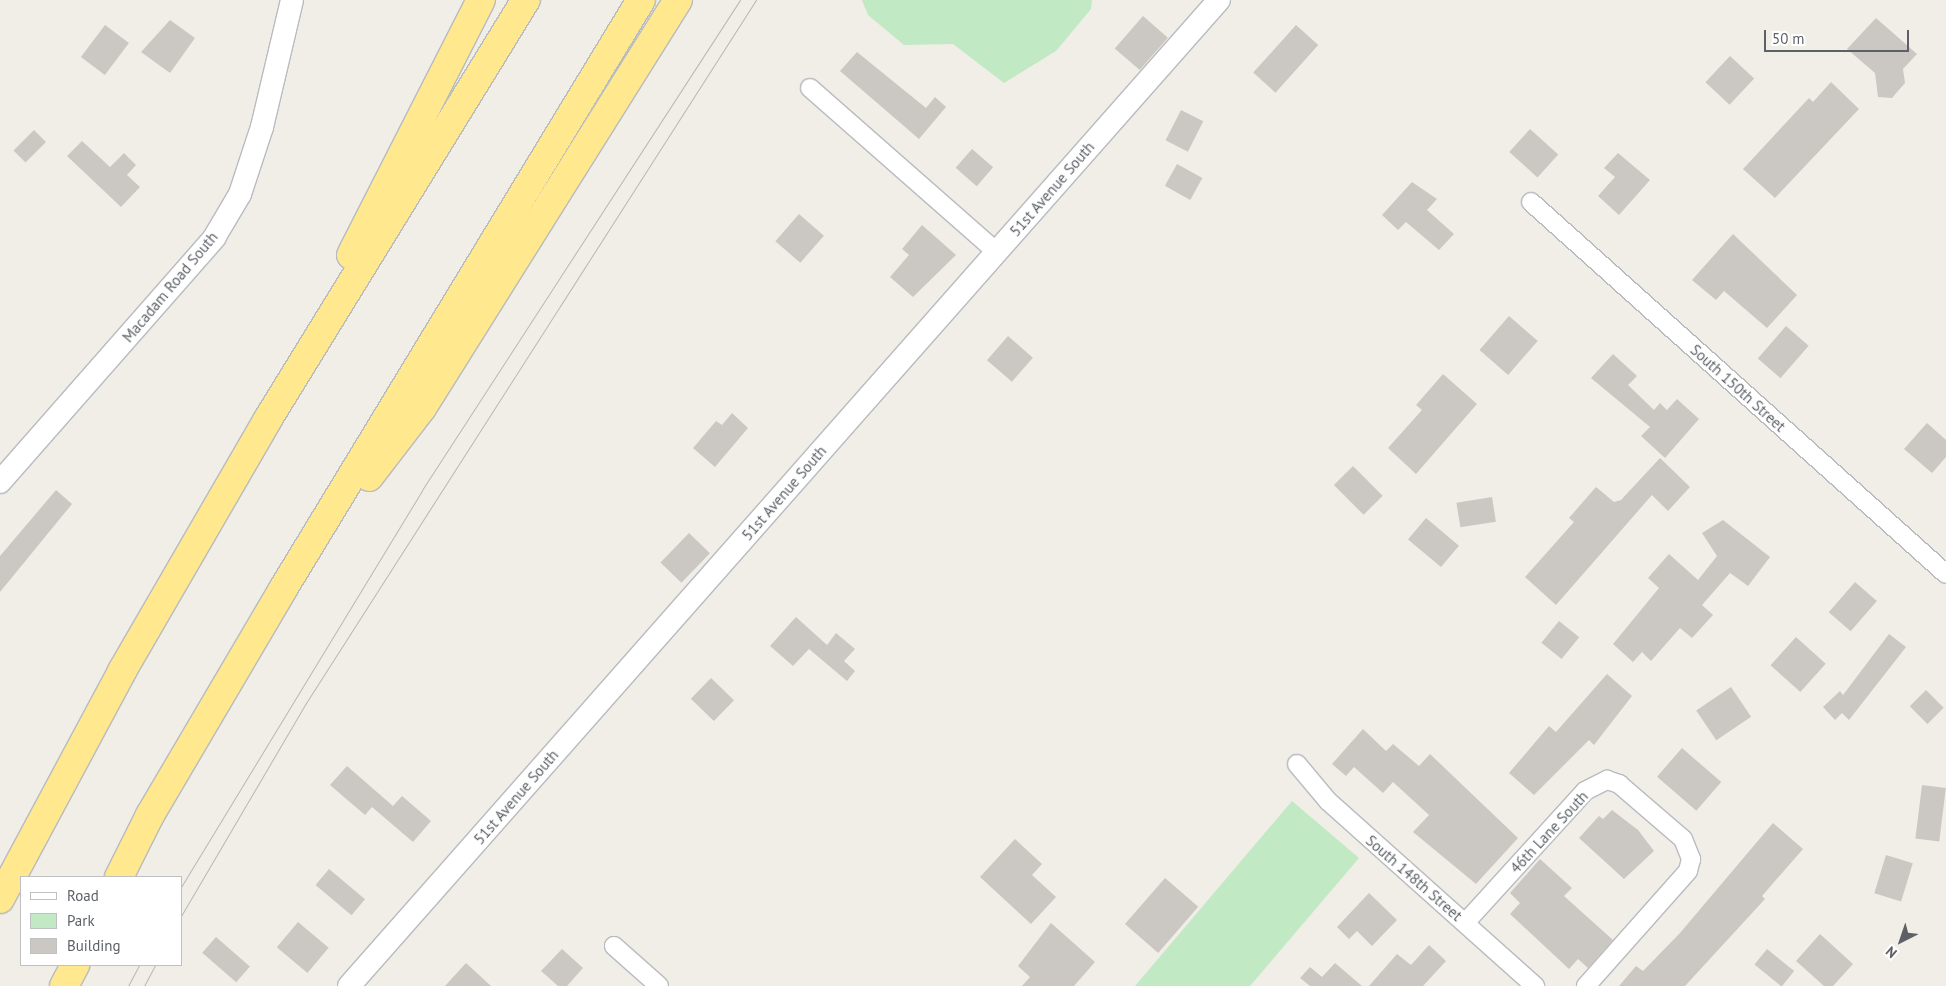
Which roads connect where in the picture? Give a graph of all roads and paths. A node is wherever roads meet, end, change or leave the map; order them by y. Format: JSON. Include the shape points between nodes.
{"nodes":[{"id":1,"x":292,"y":0,"type":"edge"},
{"id":2,"x":481,"y":0,"type":"edge"},
{"id":3,"x":526,"y":0,"type":"edge"},
{"id":4,"x":641,"y":0,"type":"edge"},
{"id":5,"x":678,"y":0,"type":"edge"},
{"id":6,"x":1219,"y":0,"type":"edge"},
{"id":7,"x":810,"y":88,"type":"dead end"},
{"id":8,"x":1531,"y":202,"type":"dead end"},
{"id":9,"x":996,"y":252,"type":"junction"},
{"id":10,"x":268,"y":419,"type":"junction"},
{"id":11,"x":0,"y":482,"type":"edge"},
{"id":12,"x":1946,"y":574,"type":"edge"},
{"id":13,"x":284,"y":589,"type":"junction"},
{"id":14,"x":1297,"y":764,"type":"dead end"},
{"id":15,"x":120,"y":876,"type":"edge"},
{"id":16,"x":0,"y":899,"type":"edge"},
{"id":17,"x":1465,"y":923,"type":"junction"},
{"id":18,"x":614,"y":946,"type":"dead end"},
{"id":19,"x":74,"y":966,"type":"edge"},
{"id":20,"x":64,"y":986,"type":"edge"},
{"id":21,"x":349,"y":986,"type":"edge"},
{"id":22,"x":659,"y":986,"type":"edge"},
{"id":23,"x":1535,"y":986,"type":"edge"},
{"id":24,"x":1586,"y":986,"type":"edge"}],
"edges":[{"from":1,"to":11,"type":"street","name":"Macadam Road South","via":[[262,127],[240,194],[214,238]]},
{"from":2,"to":10,"type":"highway"},
{"from":3,"to":10,"type":"highway"},
{"from":4,"to":13,"type":"highway"},
{"from":5,"to":13,"type":"highway","via":[[422,408]]},
{"from":6,"to":9,"type":"street","name":"51st Avenue South"},
{"from":7,"to":9,"type":"street"},
{"from":8,"to":12,"type":"street","name":"South 150th Street"},
{"from":9,"to":21,"type":"street","name":"51st Avenue South"},
{"from":10,"to":16,"type":"highway","via":[[122,671]]},
{"from":13,"to":15,"type":"highway","via":[[150,815]]},
{"from":14,"to":17,"type":"street","name":"South 148th Street","via":[[1328,801]]},
{"from":17,"to":23,"type":"street","name":"South 148th Street"},
{"from":17,"to":24,"type":"street","name":"46th Lane South","via":[[1585,791],[1607,780],[1619,784],[1683,839],[1691,859],[1688,872]]},
{"from":18,"to":22,"type":"street"},
{"from":19,"to":20,"type":"highway"}]}
